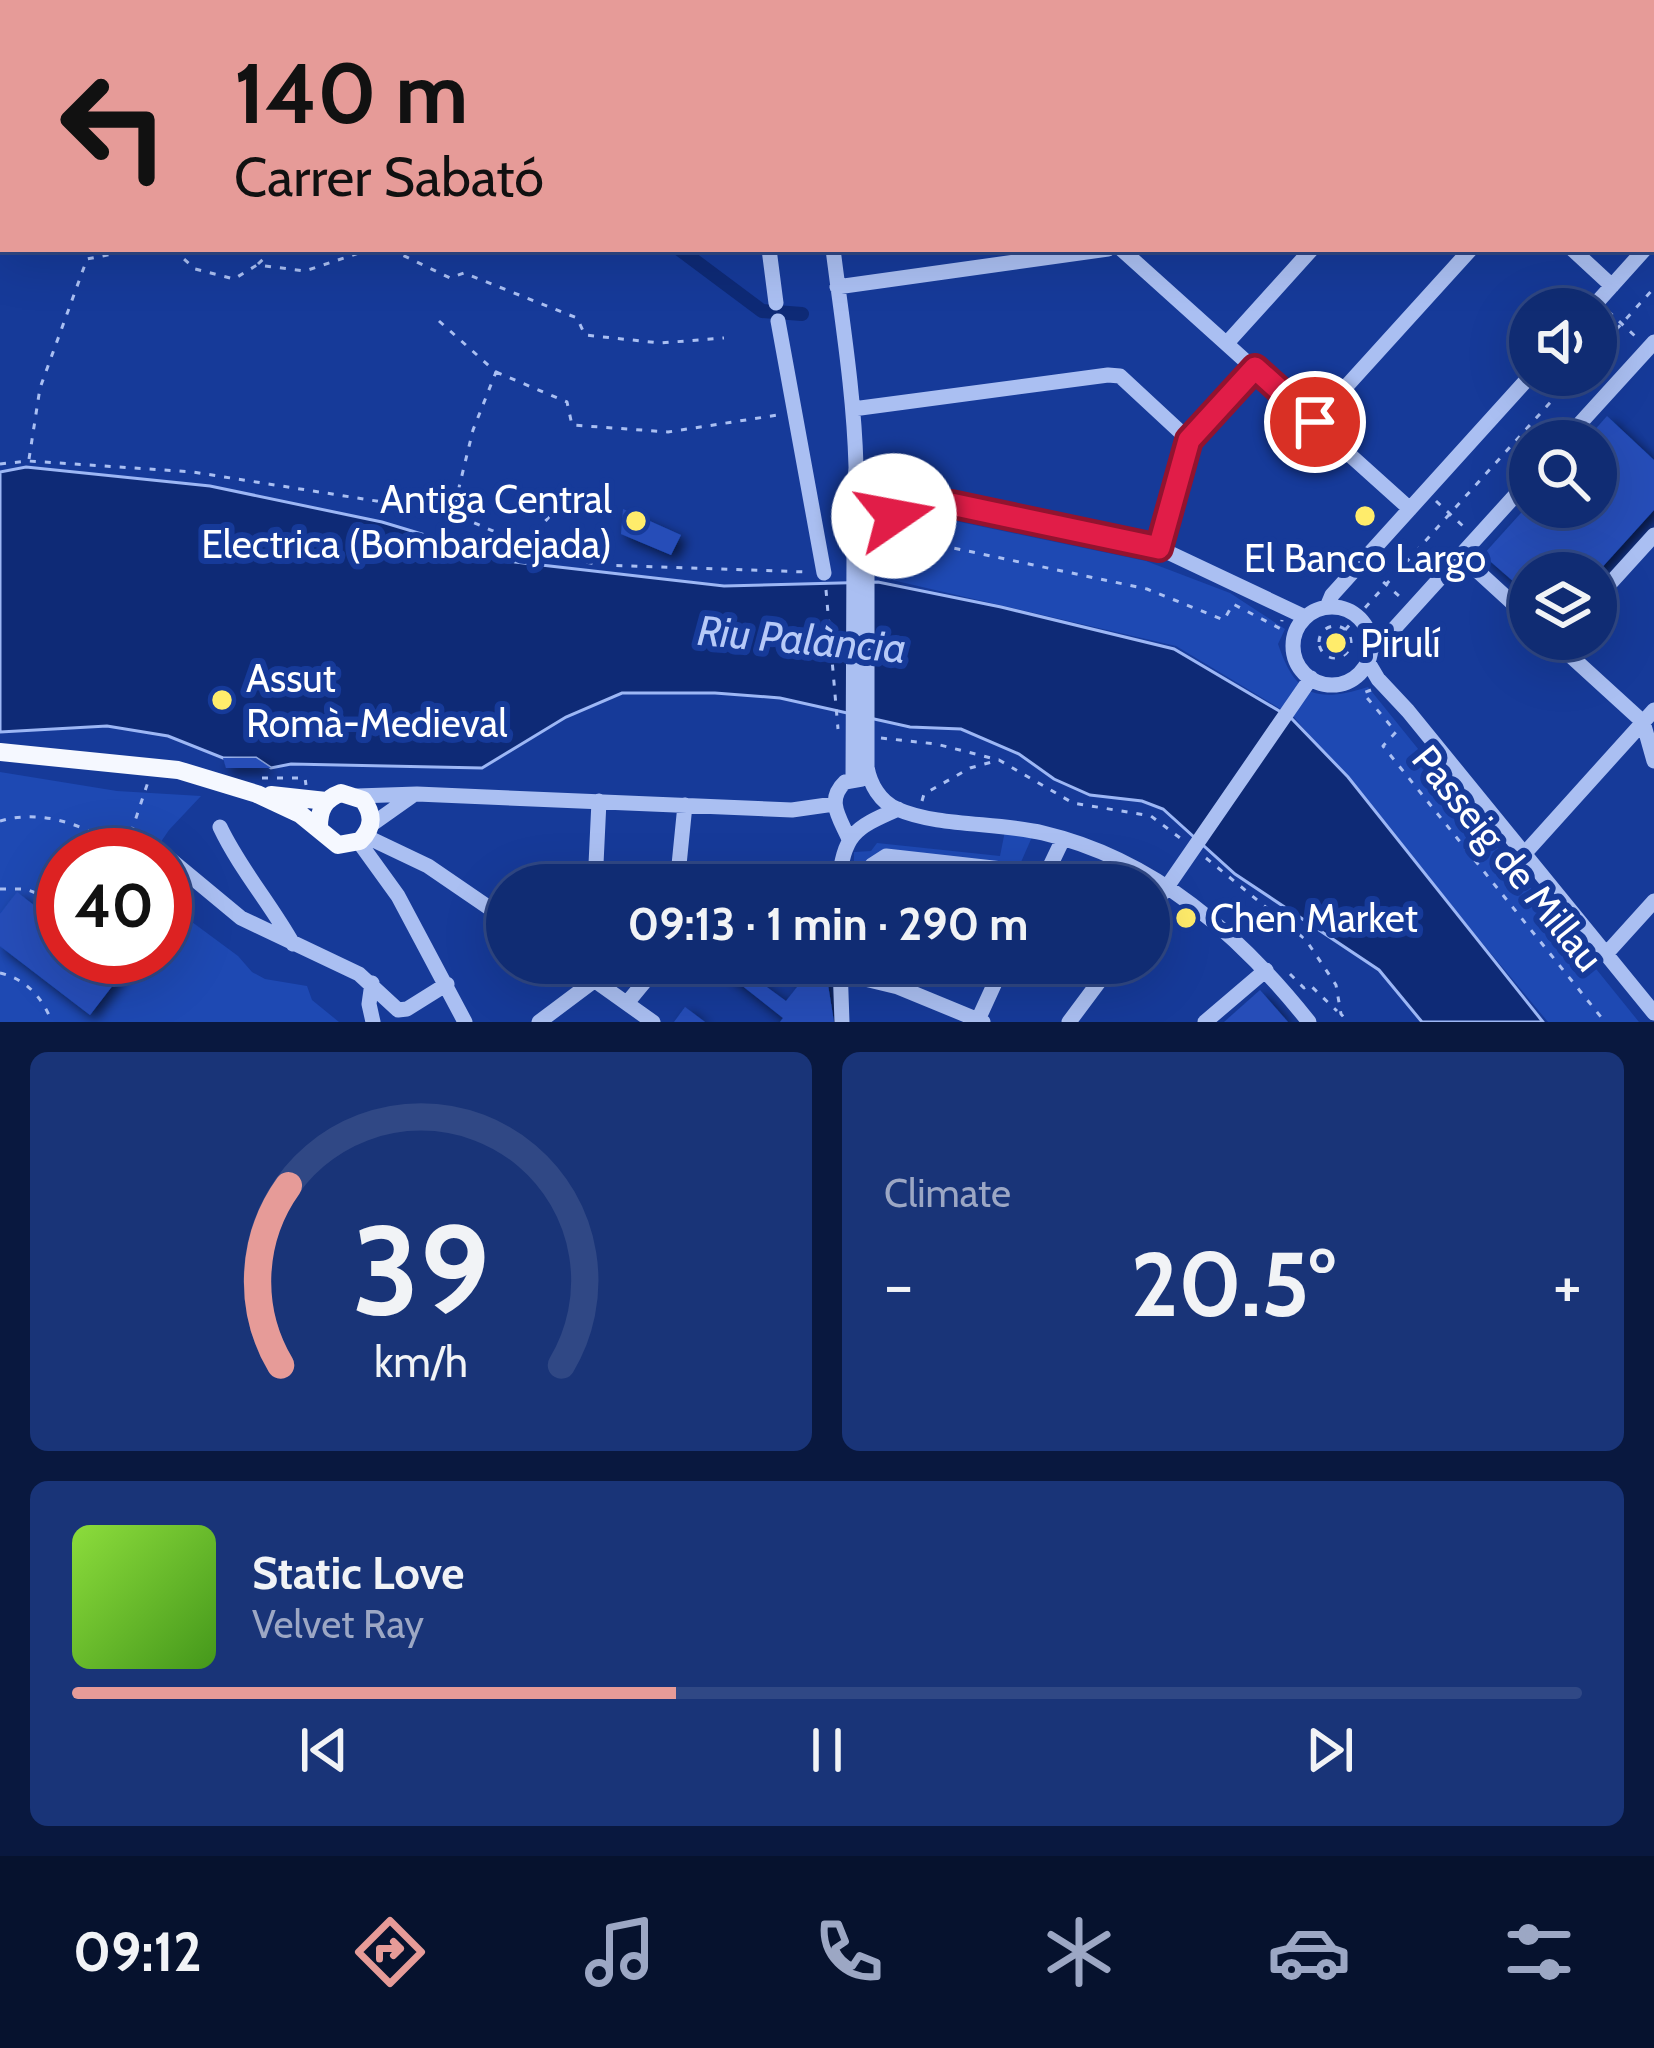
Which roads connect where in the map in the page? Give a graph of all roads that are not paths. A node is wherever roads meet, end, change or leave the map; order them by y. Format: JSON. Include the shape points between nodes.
{"nodes":[{"id":1,"x":769,"y":252,"type":"edge"},
{"id":2,"x":833,"y":252,"type":"edge"},
{"id":3,"x":1087,"y":252,"type":"edge"},
{"id":4,"x":1124,"y":252,"type":"edge"},
{"id":5,"x":1309,"y":252,"type":"edge"},
{"id":6,"x":1468,"y":252,"type":"edge"},
{"id":7,"x":1575,"y":252,"type":"edge"},
{"id":8,"x":1642,"y":252,"type":"edge"},
{"id":9,"x":1612,"y":286,"type":"joint"},
{"id":10,"x":837,"y":287,"type":"junction"},
{"id":11,"x":1227,"y":343,"type":"junction"},
{"id":12,"x":1651,"y":346,"type":"edge"},
{"id":13,"x":1255,"y":368,"type":"junction"},
{"id":14,"x":1512,"y":396,"type":"edge"},
{"id":15,"x":853,"y":409,"type":"junction"},
{"id":16,"x":1583,"y":420,"type":"edge"},
{"id":17,"x":1315,"y":422,"type":"junction"},
{"id":18,"x":1189,"y":440,"type":"junction"},
{"id":19,"x":856,"y":475,"type":"junction"},
{"id":20,"x":876,"y":492,"type":"junction"},
{"id":21,"x":852,"y":494,"type":"junction"},
{"id":22,"x":1509,"y":502,"type":"edge"},
{"id":23,"x":951,"y":504,"type":"junction"},
{"id":24,"x":1410,"y":509,"type":"junction"},
{"id":25,"x":894,"y":516,"type":"junction"},
{"id":26,"x":1654,"y":535,"type":"edge"},
{"id":27,"x":853,"y":538,"type":"junction"},
{"id":28,"x":872,"y":542,"type":"junction"},
{"id":29,"x":1159,"y":548,"type":"junction"},
{"id":30,"x":1460,"y":556,"type":"junction"},
{"id":31,"x":824,"y":573,"type":"road end"},
{"id":32,"x":1617,"y":576,"type":"edge"},
{"id":33,"x":1509,"y":600,"type":"edge"},
{"id":34,"x":1328,"y":607,"type":"junction"},
{"id":35,"x":1301,"y":625,"type":"junction"},
{"id":36,"x":1580,"y":660,"type":"edge"},
{"id":37,"x":1366,"y":662,"type":"junction"},
{"id":38,"x":1311,"y":678,"type":"junction"},
{"id":39,"x":1648,"y":716,"type":"edge"},
{"id":40,"x":0,"y":752,"type":"edge"},
{"id":41,"x":1654,"y":761,"type":"edge"},
{"id":42,"x":861,"y":781,"type":"junction"},
{"id":43,"x":257,"y":794,"type":"junction"},
{"id":44,"x":416,"y":794,"type":"junction"},
{"id":45,"x":357,"y":796,"type":"junction"},
{"id":46,"x":881,"y":798,"type":"junction"},
{"id":47,"x":326,"y":801,"type":"junction"},
{"id":48,"x":598,"y":801,"type":"junction"},
{"id":49,"x":685,"y":805,"type":"junction"},
{"id":50,"x":898,"y":809,"type":"junction"},
{"id":51,"x":837,"y":810,"type":"junction"},
{"id":52,"x":220,"y":826,"type":"dead end"},
{"id":53,"x":320,"y":827,"type":"junction"},
{"id":54,"x":861,"y":827,"type":"junction"},
{"id":55,"x":365,"y":834,"type":"junction"},
{"id":56,"x":1063,"y":839,"type":"junction"},
{"id":57,"x":1525,"y":853,"type":"junction"},
{"id":58,"x":842,"y":858,"type":"junction"},
{"id":59,"x":596,"y":864,"type":"edge"},
{"id":60,"x":679,"y":864,"type":"edge"},
{"id":61,"x":841,"y":864,"type":"edge"},
{"id":62,"x":868,"y":864,"type":"edge"},
{"id":63,"x":874,"y":864,"type":"edge"},
{"id":64,"x":957,"y":864,"type":"edge"},
{"id":65,"x":1051,"y":864,"type":"edge"},
{"id":66,"x":1127,"y":864,"type":"edge"},
{"id":67,"x":192,"y":878,"type":"edge"},
{"id":68,"x":1170,"y":885,"type":"edge"},
{"id":69,"x":1170,"y":887,"type":"edge"},
{"id":70,"x":1654,"y":901,"type":"edge"},
{"id":71,"x":486,"y":906,"type":"edge"},
{"id":72,"x":293,"y":944,"type":"junction"},
{"id":73,"x":1606,"y":953,"type":"junction"},
{"id":74,"x":1266,"y":970,"type":"junction"},
{"id":75,"x":372,"y":982,"type":"junction"},
{"id":76,"x":447,"y":984,"type":"junction"},
{"id":77,"x":580,"y":984,"type":"edge"},
{"id":78,"x":604,"y":984,"type":"edge"},
{"id":79,"x":644,"y":984,"type":"edge"},
{"id":80,"x":841,"y":984,"type":"edge"},
{"id":81,"x":889,"y":984,"type":"edge"},
{"id":82,"x":995,"y":984,"type":"edge"},
{"id":83,"x":1098,"y":984,"type":"edge"},
{"id":84,"x":627,"y":1004,"type":"junction"},
{"id":85,"x":1654,"y":1013,"type":"edge"},
{"id":86,"x":979,"y":1021,"type":"edge"},
{"id":87,"x":374,"y":1022,"type":"edge"},
{"id":88,"x":465,"y":1022,"type":"edge"},
{"id":89,"x":539,"y":1022,"type":"edge"},
{"id":90,"x":653,"y":1022,"type":"edge"},
{"id":91,"x":842,"y":1022,"type":"edge"},
{"id":92,"x":1070,"y":1022,"type":"edge"},
{"id":93,"x":1205,"y":1022,"type":"edge"},
{"id":94,"x":1309,"y":1022,"type":"edge"}],
"edges":[{"from":1,"to":31,"type":"street"},
{"from":2,"to":10,"type":"street"},
{"from":3,"to":10,"type":"street"},
{"from":4,"to":11,"type":"street"},
{"from":5,"to":11,"type":"street"},
{"from":6,"to":17,"type":"street"},
{"from":7,"to":9,"type":"street"},
{"from":8,"to":9,"type":"street"},
{"from":10,"to":15,"type":"street"},
{"from":11,"to":13,"type":"street"},
{"from":12,"to":16,"type":"street"},
{"from":13,"to":17,"type":"street"},
{"from":13,"to":18,"type":"street"},
{"from":14,"to":24,"type":"street"},
{"from":15,"to":18,"type":"street","via":[[1120,376]]},
{"from":15,"to":19,"type":"street"},
{"from":17,"to":24,"type":"street"},
{"from":18,"to":29,"type":"street"},
{"from":19,"to":20,"type":"street"},
{"from":19,"to":21,"type":"street"},
{"from":20,"to":21,"type":"street"},
{"from":20,"to":23,"type":"street"},
{"from":20,"to":25,"type":"street"},
{"from":21,"to":27,"type":"street","via":[[841,516]]},
{"from":22,"to":30,"type":"street"},
{"from":23,"to":25,"type":"street"},
{"from":23,"to":29,"type":"street"},
{"from":24,"to":34,"type":"street"},
{"from":25,"to":28,"type":"street","via":[[885,536]]},
{"from":26,"to":32,"type":"street"},
{"from":27,"to":28,"type":"street"},
{"from":27,"to":42,"type":"street"},
{"from":28,"to":42,"type":"street"},
{"from":29,"to":35,"type":"street","via":[[1232,579]]},
{"from":30,"to":33,"type":"street"},
{"from":30,"to":37,"type":"street"},
{"from":34,"to":35,"type":"street"},
{"from":34,"to":37,"type":"street","via":[[1346,610],[1370,636]]},
{"from":35,"to":38,"type":"street","via":[[1295,658]]},
{"from":36,"to":39,"type":"street"},
{"from":37,"to":38,"type":"street","via":[[1334,685]]},
{"from":37,"to":57,"type":"street"},
{"from":38,"to":68,"type":"street"},
{"from":39,"to":41,"type":"street"},
{"from":39,"to":57,"type":"street"},
{"from":40,"to":43,"type":"main road","via":[[178,770]]},
{"from":42,"to":46,"type":"street"},
{"from":42,"to":51,"type":"street","via":[[839,788]]},
{"from":43,"to":47,"type":"main road"},
{"from":43,"to":53,"type":"main road"},
{"from":44,"to":45,"type":"street"},
{"from":44,"to":48,"type":"street"},
{"from":44,"to":55,"type":"street"},
{"from":45,"to":47,"type":"main road"},
{"from":45,"to":55,"type":"main road","via":[[368,808]]},
{"from":46,"to":50,"type":"street"},
{"from":46,"to":54,"type":"street"},
{"from":47,"to":53,"type":"main road"},
{"from":48,"to":49,"type":"street"},
{"from":48,"to":59,"type":"street"},
{"from":49,"to":51,"type":"street"},
{"from":49,"to":60,"type":"street"},
{"from":50,"to":54,"type":"street"},
{"from":50,"to":56,"type":"street"},
{"from":51,"to":54,"type":"street"},
{"from":52,"to":72,"type":"street"},
{"from":53,"to":55,"type":"main road","via":[[338,845]]},
{"from":54,"to":58,"type":"street"},
{"from":55,"to":71,"type":"street"},
{"from":55,"to":76,"type":"street"},
{"from":56,"to":65,"type":"street"},
{"from":56,"to":66,"type":"street"},
{"from":57,"to":73,"type":"street"},
{"from":58,"to":61,"type":"street"},
{"from":58,"to":62,"type":"street"},
{"from":63,"to":64,"type":"street","via":[[886,856]]},
{"from":67,"to":72,"type":"street","via":[[241,918]]},
{"from":69,"to":74,"type":"street"},
{"from":70,"to":73,"type":"street"},
{"from":72,"to":75,"type":"street"},
{"from":73,"to":85,"type":"street"},
{"from":74,"to":93,"type":"street"},
{"from":74,"to":94,"type":"street"},
{"from":75,"to":76,"type":"street","via":[[398,1010]]},
{"from":75,"to":87,"type":"street"},
{"from":76,"to":88,"type":"street"},
{"from":77,"to":89,"type":"street"},
{"from":78,"to":84,"type":"street"},
{"from":79,"to":84,"type":"street"},
{"from":80,"to":91,"type":"street"},
{"from":81,"to":86,"type":"street"},
{"from":82,"to":86,"type":"street"},
{"from":83,"to":92,"type":"street"},
{"from":84,"to":90,"type":"street"}]}
